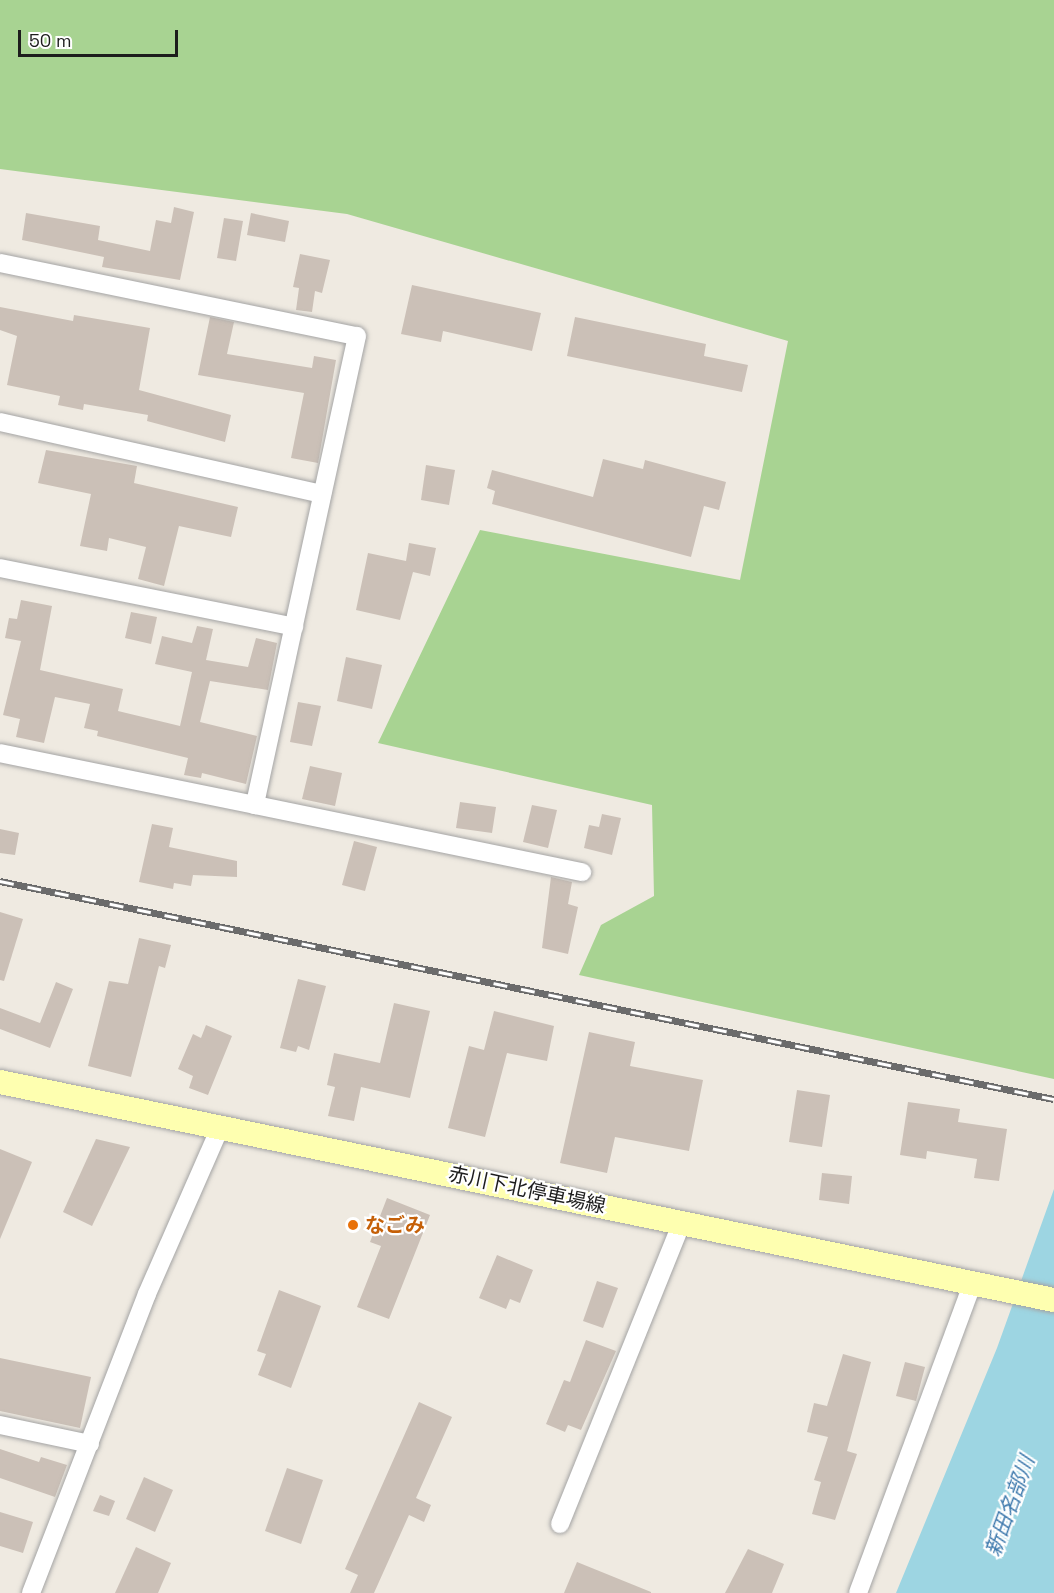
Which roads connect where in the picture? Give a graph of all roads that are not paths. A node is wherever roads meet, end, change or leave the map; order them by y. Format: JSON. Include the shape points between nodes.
{"nodes":[{"id":1,"x":0,"y":263,"type":"edge"},
{"id":2,"x":0,"y":422,"type":"edge"},
{"id":3,"x":322,"y":494,"type":"junction"},
{"id":4,"x":0,"y":568,"type":"edge"},
{"id":5,"x":294,"y":627,"type":"junction"},
{"id":6,"x":0,"y":753,"type":"edge"},
{"id":7,"x":255,"y":805,"type":"junction"},
{"id":8,"x":582,"y":872,"type":"dead end"},
{"id":9,"x":0,"y":1082,"type":"edge"},
{"id":10,"x":220,"y":1128,"type":"junction"},
{"id":11,"x":682,"y":1222,"type":"junction"},
{"id":12,"x":977,"y":1284,"type":"junction"},
{"id":13,"x":1054,"y":1300,"type":"edge"},
{"id":14,"x":0,"y":1425,"type":"edge"},
{"id":15,"x":90,"y":1444,"type":"junction"},
{"id":16,"x":560,"y":1524,"type":"dead end"},
{"id":17,"x":31,"y":1593,"type":"edge"},
{"id":18,"x":858,"y":1593,"type":"edge"}],
"edges":[{"from":1,"to":3,"type":"street","via":[[357,336]]},
{"from":2,"to":3,"type":"street"},
{"from":3,"to":5,"type":"street"},
{"from":4,"to":5,"type":"street"},
{"from":5,"to":7,"type":"street"},
{"from":6,"to":7,"type":"street"},
{"from":7,"to":8,"type":"street"},
{"from":9,"to":10,"type":"main road","name":"赤川下北停車場線"},
{"from":10,"to":11,"type":"main road","name":"赤川下北停車場線"},
{"from":10,"to":15,"type":"street","via":[[147,1294]]},
{"from":11,"to":12,"type":"main road","name":"赤川下北停車場線"},
{"from":11,"to":16,"type":"street"},
{"from":12,"to":13,"type":"main road","name":"赤川下北停車場線"},
{"from":12,"to":18,"type":"street"},
{"from":14,"to":15,"type":"street"},
{"from":15,"to":17,"type":"street"}]}
